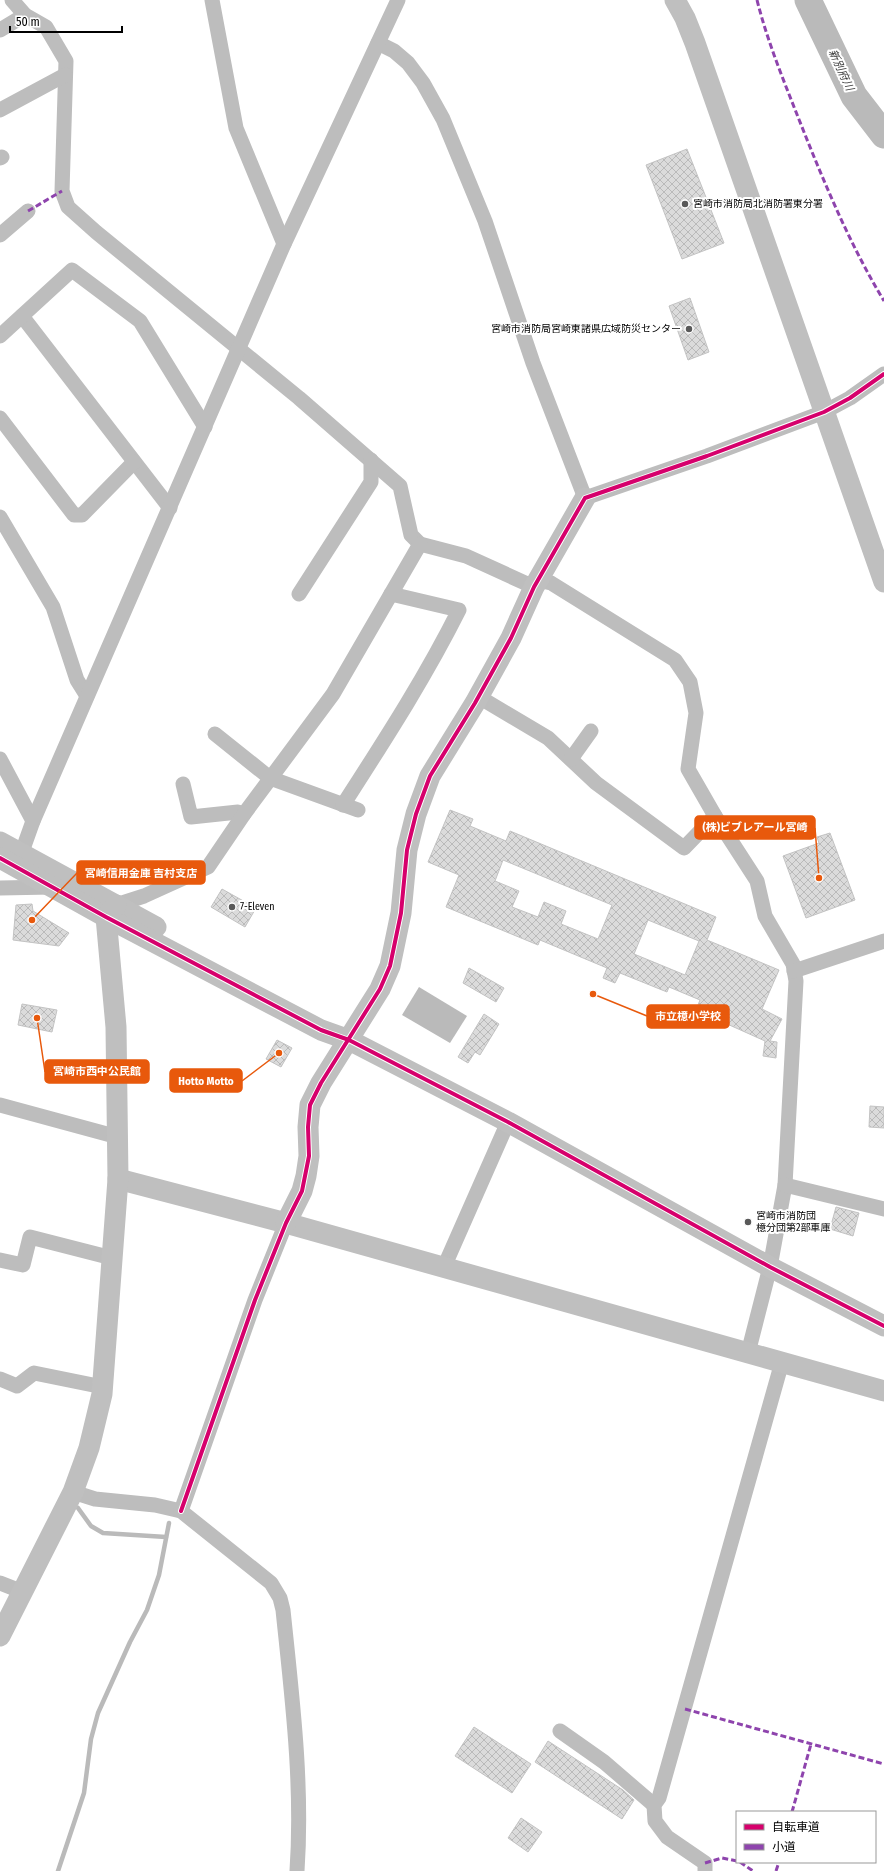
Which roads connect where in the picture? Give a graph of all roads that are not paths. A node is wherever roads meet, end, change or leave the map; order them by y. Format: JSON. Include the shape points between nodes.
{"nodes":[{"id":1,"x":12,"y":0,"type":"edge"},
{"id":2,"x":212,"y":0,"type":"edge"},
{"id":3,"x":398,"y":0,"type":"edge"},
{"id":4,"x":676,"y":0,"type":"edge"},
{"id":5,"x":25,"y":15,"type":"junction"},
{"id":6,"x":0,"y":30,"type":"edge"},
{"id":7,"x":378,"y":44,"type":"junction"},
{"id":8,"x":65,"y":75,"type":"junction"},
{"id":9,"x":0,"y":110,"type":"edge"},
{"id":10,"x":28,"y":211,"type":"dead end"},
{"id":11,"x":0,"y":235,"type":"edge"},
{"id":12,"x":284,"y":244,"type":"junction"},
{"id":13,"x":22,"y":316,"type":"junction"},
{"id":14,"x":0,"y":336,"type":"edge"},
{"id":15,"x":239,"y":349,"type":"junction"},
{"id":16,"x":884,"y":374,"type":"edge"},
{"id":17,"x":824,"y":412,"type":"junction"},
{"id":18,"x":0,"y":418,"type":"edge"},
{"id":19,"x":205,"y":427,"type":"junction"},
{"id":20,"x":371,"y":460,"type":"junction"},
{"id":21,"x":134,"y":462,"type":"junction"},
{"id":22,"x":585,"y":498,"type":"junction"},
{"id":23,"x":170,"y":508,"type":"junction"},
{"id":24,"x":0,"y":517,"type":"edge"},
{"id":25,"x":420,"y":544,"type":"junction"},
{"id":26,"x":884,"y":582,"type":"edge"},
{"id":27,"x":536,"y":584,"type":"junction"},
{"id":28,"x":299,"y":594,"type":"dead end"},
{"id":29,"x":391,"y":594,"type":"junction"},
{"id":30,"x":87,"y":696,"type":"junction"},
{"id":31,"x":479,"y":696,"type":"junction"},
{"id":32,"x":591,"y":731,"type":"dead end"},
{"id":33,"x":214,"y":734,"type":"dead end"},
{"id":34,"x":0,"y":759,"type":"edge"},
{"id":35,"x":570,"y":759,"type":"junction"},
{"id":36,"x":270,"y":778,"type":"junction"},
{"id":37,"x":183,"y":784,"type":"dead end"},
{"id":38,"x":343,"y":805,"type":"junction"},
{"id":39,"x":358,"y":810,"type":"dead end"},
{"id":40,"x":244,"y":814,"type":"junction"},
{"id":41,"x":715,"y":816,"type":"junction"},
{"id":42,"x":33,"y":821,"type":"junction"},
{"id":43,"x":0,"y":842,"type":"edge"},
{"id":44,"x":13,"y":860,"type":"edge"},
{"id":45,"x":52,"y":887,"type":"junction"},
{"id":46,"x":0,"y":888,"type":"edge"},
{"id":47,"x":111,"y":911,"type":"junction"},
{"id":48,"x":884,"y":941,"type":"edge"},
{"id":49,"x":794,"y":972,"type":"junction"},
{"id":50,"x":349,"y":1040,"type":"junction"},
{"id":51,"x":0,"y":1105,"type":"edge"},
{"id":52,"x":508,"y":1122,"type":"junction"},
{"id":53,"x":118,"y":1137,"type":"junction"},
{"id":54,"x":118,"y":1179,"type":"junction"},
{"id":55,"x":785,"y":1185,"type":"junction"},
{"id":56,"x":884,"y":1209,"type":"edge"},
{"id":57,"x":286,"y":1223,"type":"junction"},
{"id":58,"x":112,"y":1258,"type":"junction"},
{"id":59,"x":0,"y":1260,"type":"edge"},
{"id":60,"x":444,"y":1267,"type":"junction"},
{"id":61,"x":770,"y":1267,"type":"junction"},
{"id":62,"x":884,"y":1326,"type":"edge"},
{"id":63,"x":748,"y":1352,"type":"junction"},
{"id":64,"x":782,"y":1362,"type":"junction"},
{"id":65,"x":0,"y":1379,"type":"edge"},
{"id":66,"x":103,"y":1387,"type":"junction"},
{"id":67,"x":884,"y":1391,"type":"edge"},
{"id":68,"x":73,"y":1492,"type":"junction"},
{"id":69,"x":181,"y":1511,"type":"junction"},
{"id":70,"x":0,"y":1583,"type":"edge"},
{"id":71,"x":23,"y":1592,"type":"junction"},
{"id":72,"x":0,"y":1636,"type":"edge"},
{"id":73,"x":560,"y":1731,"type":"dead end"},
{"id":74,"x":654,"y":1805,"type":"junction"},
{"id":75,"x":297,"y":1871,"type":"edge"},
{"id":76,"x":705,"y":1871,"type":"edge"}],
"edges":[{"from":1,"to":5,"type":"street"},
{"from":2,"to":12,"type":"street","via":[[236,128]]},
{"from":3,"to":7,"type":"street"},
{"from":4,"to":17,"type":"street","via":[[695,43]]},
{"from":5,"to":6,"type":"street"},
{"from":5,"to":8,"type":"street","via":[[46,27],[66,61]]},
{"from":7,"to":12,"type":"street"},
{"from":7,"to":22,"type":"street","via":[[394,51],[408,63],[423,83],[443,119],[485,221],[533,363]]},
{"from":8,"to":9,"type":"street"},
{"from":8,"to":15,"type":"street","via":[[62,191],[68,207]]},
{"from":10,"to":11,"type":"street"},
{"from":12,"to":15,"type":"street"},
{"from":13,"to":14,"type":"street"},
{"from":13,"to":19,"type":"street","via":[[72,270],[140,321]]},
{"from":13,"to":21,"type":"street"},
{"from":15,"to":19,"type":"street"},
{"from":15,"to":20,"type":"street"},
{"from":16,"to":17,"type":"street","via":[[850,398]]},
{"from":17,"to":22,"type":"street"},
{"from":17,"to":26,"type":"street"},
{"from":18,"to":21,"type":"street","via":[[74,515],[82,515]]},
{"from":19,"to":23,"type":"street"},
{"from":20,"to":25,"type":"street","via":[[400,486],[411,535]]},
{"from":20,"to":28,"type":"street","via":[[371,482]]},
{"from":21,"to":23,"type":"street"},
{"from":22,"to":27,"type":"street"},
{"from":23,"to":30,"type":"street"},
{"from":24,"to":30,"type":"street","via":[[53,607],[77,680]]},
{"from":25,"to":27,"type":"street","via":[[466,556]]},
{"from":25,"to":29,"type":"street"},
{"from":27,"to":31,"type":"street","via":[[511,638]]},
{"from":27,"to":41,"type":"street","via":[[551,583],[675,660],[690,682],[696,713],[688,769]]},
{"from":29,"to":36,"type":"street","via":[[333,694]]},
{"from":29,"to":38,"type":"street","via":[[459,610],[401,714]]},
{"from":30,"to":42,"type":"street"},
{"from":31,"to":35,"type":"street","via":[[548,738]]},
{"from":31,"to":50,"type":"street","via":[[430,776],[416,814],[407,850],[400,914],[390,966],[380,990]]},
{"from":32,"to":35,"type":"street"},
{"from":33,"to":36,"type":"street"},
{"from":34,"to":42,"type":"street"},
{"from":35,"to":41,"type":"street","via":[[596,783],[684,848]]},
{"from":36,"to":38,"type":"street"},
{"from":36,"to":40,"type":"street"},
{"from":37,"to":40,"type":"street","via":[[191,817],[238,812]]},
{"from":38,"to":39,"type":"street"},
{"from":40,"to":47,"type":"street","via":[[208,867]]},
{"from":41,"to":49,"type":"street","via":[[757,881],[765,916],[793,964]]},
{"from":42,"to":44,"type":"street"},
{"from":43,"to":44,"type":"street"},
{"from":44,"to":45,"type":"street"},
{"from":44,"to":47,"type":"street"},
{"from":45,"to":46,"type":"street"},
{"from":45,"to":47,"type":"street"},
{"from":47,"to":50,"type":"street","via":[[328,1023]]},
{"from":47,"to":53,"type":"street"},
{"from":48,"to":49,"type":"street"},
{"from":49,"to":55,"type":"street","via":[[796,981]]},
{"from":50,"to":52,"type":"street"},
{"from":50,"to":57,"type":"street","via":[[310,1105],[306,1176],[302,1191]]},
{"from":51,"to":53,"type":"street"},
{"from":52,"to":60,"type":"street"},
{"from":52,"to":61,"type":"street"},
{"from":53,"to":54,"type":"street"},
{"from":54,"to":57,"type":"street"},
{"from":54,"to":58,"type":"street"},
{"from":55,"to":56,"type":"street"},
{"from":55,"to":61,"type":"street"},
{"from":57,"to":60,"type":"street"},
{"from":57,"to":69,"type":"street","via":[[255,1300]]},
{"from":58,"to":59,"type":"street","via":[[30,1237],[23,1265]]},
{"from":58,"to":66,"type":"street"},
{"from":60,"to":63,"type":"street"},
{"from":61,"to":62,"type":"street"},
{"from":61,"to":63,"type":"street"},
{"from":63,"to":64,"type":"street"},
{"from":64,"to":67,"type":"street"},
{"from":64,"to":74,"type":"street","via":[[685,1709],[659,1798]]},
{"from":65,"to":66,"type":"street","via":[[17,1386],[34,1373]]},
{"from":66,"to":68,"type":"street","via":[[89,1448]]},
{"from":68,"to":69,"type":"street","via":[[95,1499],[155,1505]]},
{"from":68,"to":71,"type":"street"},
{"from":69,"to":75,"type":"street","via":[[271,1583],[280,1598],[294,1714],[298,1782]]},
{"from":70,"to":71,"type":"street"},
{"from":71,"to":72,"type":"street"},
{"from":73,"to":74,"type":"street","via":[[604,1762]]},
{"from":74,"to":76,"type":"street","via":[[655,1821],[667,1837],[705,1863]]}]}
